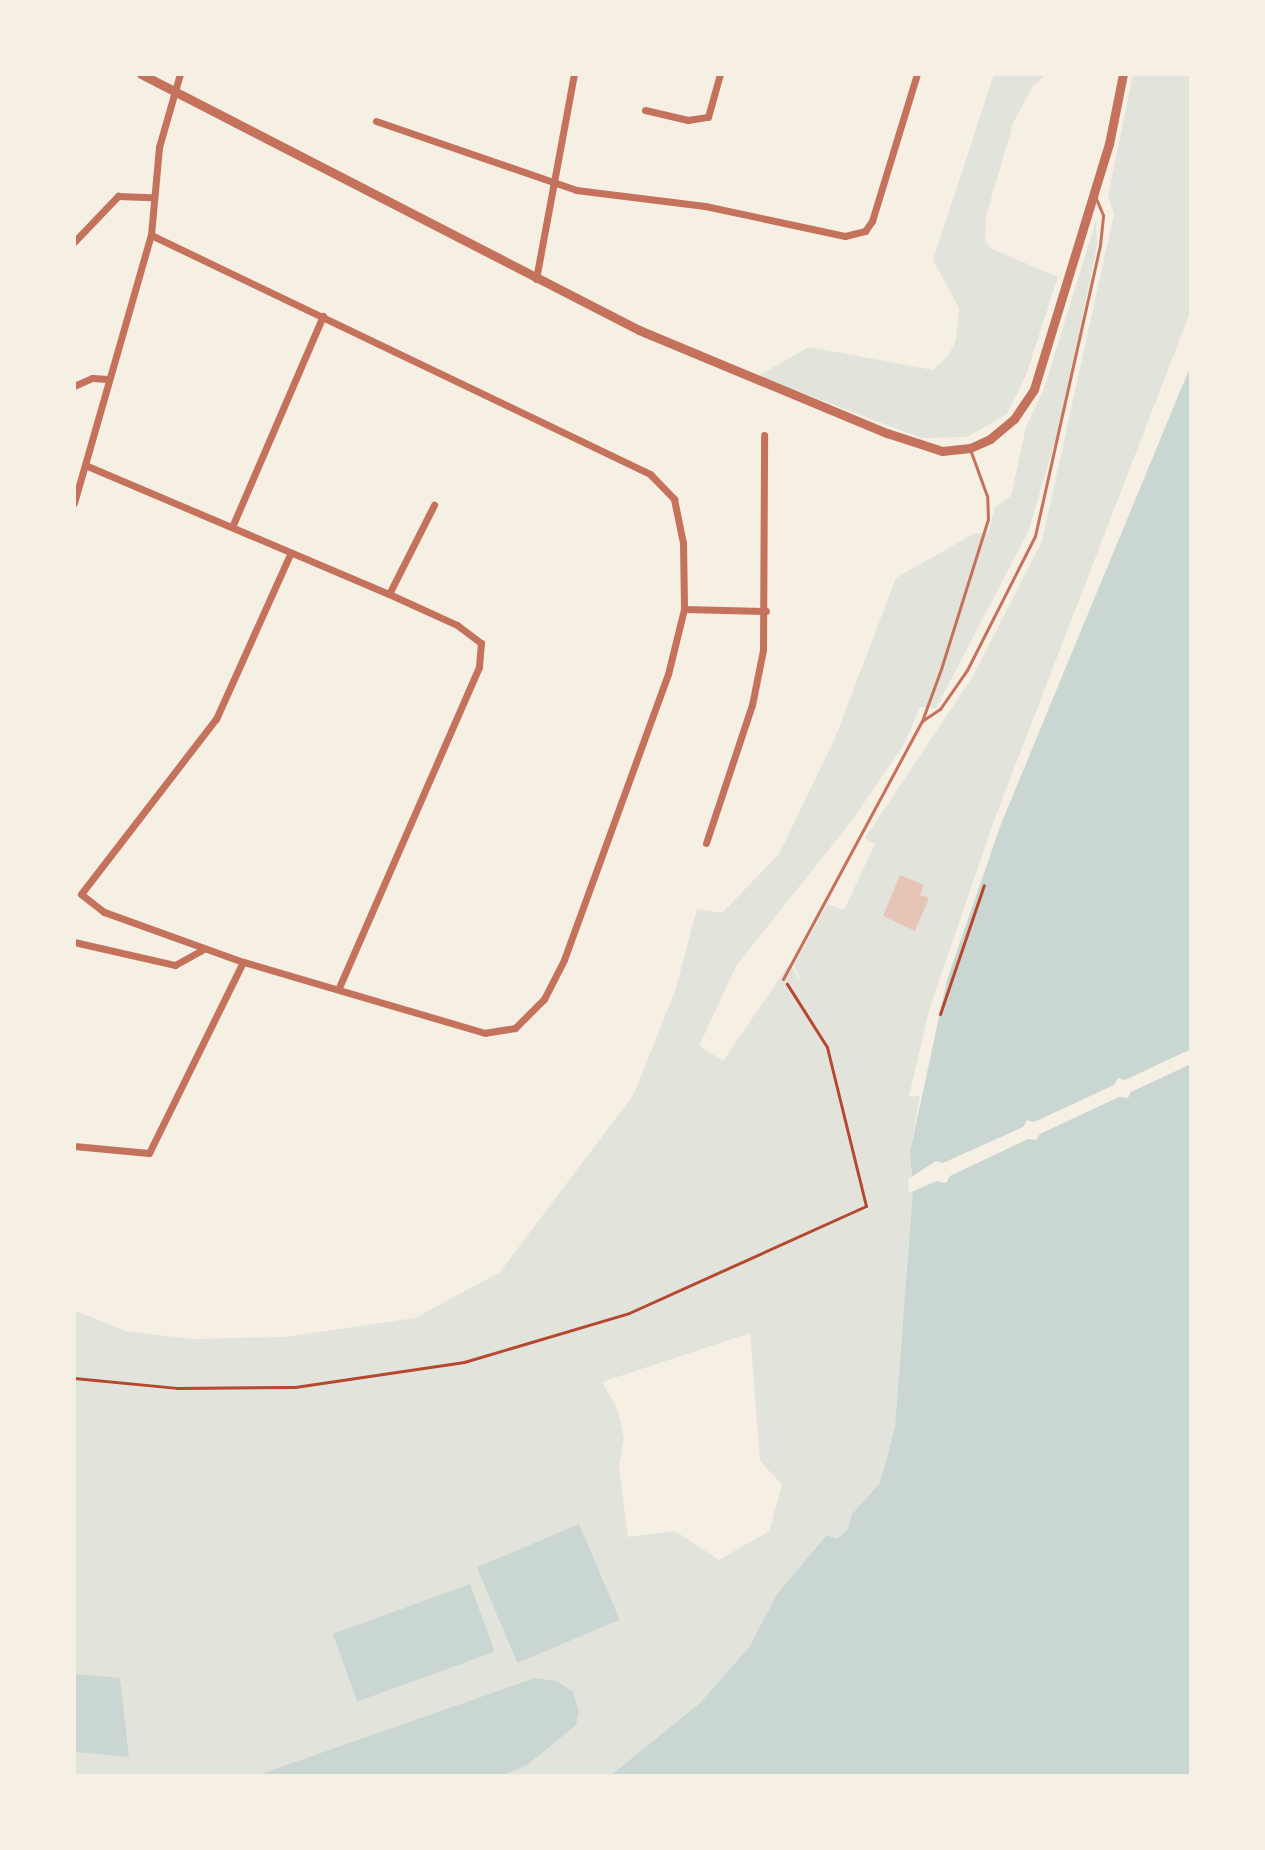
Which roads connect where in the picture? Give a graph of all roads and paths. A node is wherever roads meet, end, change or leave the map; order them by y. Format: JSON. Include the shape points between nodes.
{"nodes":[{"id":1,"x":141,"y":74,"type":"edge"},
{"id":2,"x":180,"y":74,"type":"edge"},
{"id":3,"x":574,"y":74,"type":"edge"},
{"id":4,"x":720,"y":74,"type":"edge"},
{"id":5,"x":917,"y":74,"type":"edge"},
{"id":6,"x":1123,"y":74,"type":"edge"},
{"id":7,"x":173,"y":93,"type":"junction"},
{"id":8,"x":645,"y":110,"type":"dead end"},
{"id":9,"x":376,"y":121,"type":"dead end"},
{"id":10,"x":553,"y":184,"type":"junction"},
{"id":11,"x":1095,"y":195,"type":"junction"},
{"id":12,"x":151,"y":197,"type":"junction"},
{"id":13,"x":151,"y":235,"type":"junction"},
{"id":14,"x":74,"y":242,"type":"edge"},
{"id":15,"x":536,"y":279,"type":"junction"},
{"id":16,"x":323,"y":316,"type":"junction"},
{"id":17,"x":108,"y":379,"type":"junction"},
{"id":18,"x":74,"y":386,"type":"edge"},
{"id":19,"x":764,"y":435,"type":"dead end"},
{"id":20,"x":970,"y":448,"type":"junction"},
{"id":21,"x":85,"y":465,"type":"junction"},
{"id":22,"x":74,"y":503,"type":"edge"},
{"id":23,"x":434,"y":505,"type":"dead end"},
{"id":24,"x":232,"y":527,"type":"junction"},
{"id":25,"x":290,"y":554,"type":"junction"},
{"id":26,"x":389,"y":594,"type":"junction"},
{"id":27,"x":684,"y":609,"type":"junction"},
{"id":28,"x":766,"y":611,"type":"junction"},
{"id":29,"x":922,"y":721,"type":"junction"},
{"id":30,"x":706,"y":843,"type":"dead end"},
{"id":31,"x":984,"y":885,"type":"dead end"},
{"id":32,"x":78,"y":897,"type":"edge"},
{"id":33,"x":74,"y":942,"type":"edge"},
{"id":34,"x":202,"y":950,"type":"junction"},
{"id":35,"x":243,"y":962,"type":"junction"},
{"id":36,"x":783,"y":979,"type":"joint"},
{"id":37,"x":339,"y":988,"type":"junction"},
{"id":38,"x":940,"y":1014,"type":"dead end"},
{"id":39,"x":74,"y":1146,"type":"edge"},
{"id":40,"x":74,"y":1378,"type":"edge"}],
"edges":[{"from":1,"to":7,"type":"street"},
{"from":2,"to":7,"type":"street"},
{"from":3,"to":10,"type":"street"},
{"from":4,"to":8,"type":"street","via":[[708,117],[688,120]]},
{"from":5,"to":10,"type":"street","via":[[877,210],[869,227],[855,234],[836,236],[705,206]]},
{"from":6,"to":11,"type":"street"},
{"from":7,"to":12,"type":"street"},
{"from":7,"to":15,"type":"street"},
{"from":9,"to":10,"type":"street"},
{"from":10,"to":15,"type":"street"},
{"from":11,"to":20,"type":"street","via":[[1034,389],[1007,426]]},
{"from":11,"to":29,"type":"lane","via":[[1103,215],[1100,245],[1035,536],[967,670],[940,709]]},
{"from":12,"to":13,"type":"street"},
{"from":12,"to":14,"type":"street","via":[[118,196]]},
{"from":13,"to":16,"type":"street"},
{"from":13,"to":17,"type":"street"},
{"from":15,"to":20,"type":"street","via":[[639,330],[887,433],[930,448]]},
{"from":16,"to":24,"type":"street"},
{"from":16,"to":27,"type":"street","via":[[661,481],[674,499],[681,527]]},
{"from":17,"to":18,"type":"street","via":[[92,378]]},
{"from":17,"to":21,"type":"street"},
{"from":19,"to":28,"type":"street"},
{"from":20,"to":29,"type":"lane","via":[[984,481],[988,519]]},
{"from":21,"to":22,"type":"street"},
{"from":21,"to":24,"type":"street"},
{"from":23,"to":26,"type":"street"},
{"from":24,"to":25,"type":"street"},
{"from":25,"to":26,"type":"street"},
{"from":25,"to":32,"type":"street","via":[[216,719]]},
{"from":26,"to":37,"type":"street","via":[[473,635],[483,653]]},
{"from":27,"to":28,"type":"street"},
{"from":27,"to":37,"type":"street","via":[[668,674],[564,960],[532,1014],[506,1032],[485,1033]]},
{"from":28,"to":30,"type":"street","via":[[752,705]]},
{"from":29,"to":36,"type":"lane"},
{"from":31,"to":38,"type":"path"},
{"from":32,"to":34,"type":"street"},
{"from":33,"to":34,"type":"street","via":[[175,965]]},
{"from":34,"to":35,"type":"street"},
{"from":35,"to":37,"type":"street"},
{"from":35,"to":39,"type":"street","via":[[189,1065],[154,1147],[142,1155]]},
{"from":36,"to":40,"type":"path","via":[[827,1047],[866,1206],[629,1313],[464,1362],[295,1387],[177,1388]]}]}
